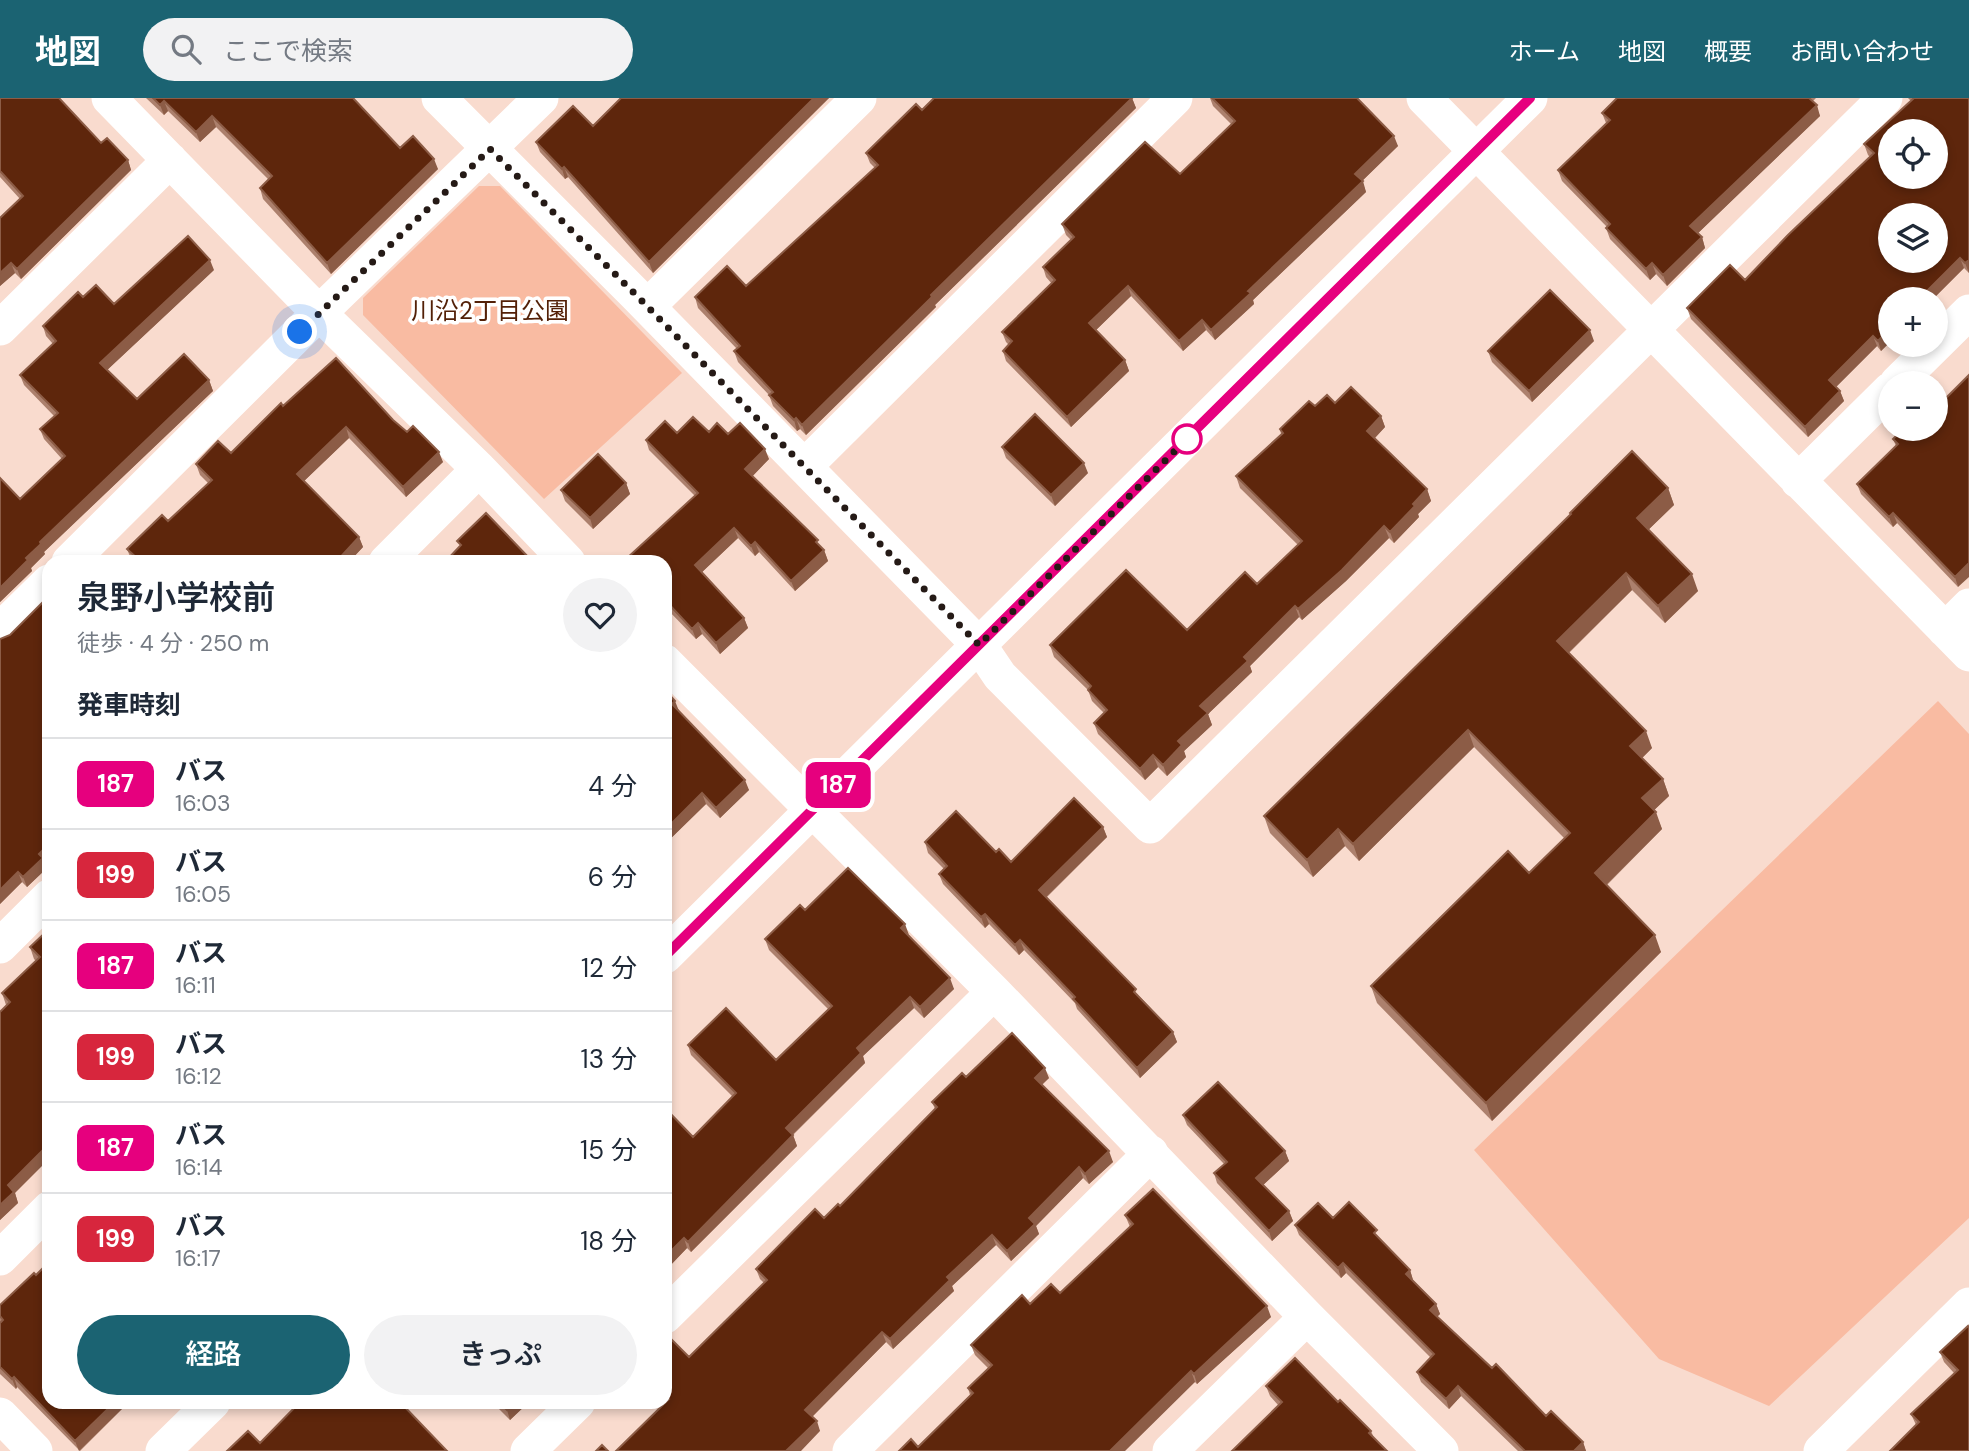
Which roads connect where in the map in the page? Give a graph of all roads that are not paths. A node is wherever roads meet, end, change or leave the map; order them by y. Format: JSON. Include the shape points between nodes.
{"nodes":[{"id":1,"x":109,"y":98,"type":"edge"},
{"id":2,"x":439,"y":98,"type":"edge"},
{"id":3,"x":541,"y":98,"type":"edge"},
{"id":4,"x":859,"y":98,"type":"edge"},
{"id":5,"x":1175,"y":98,"type":"edge"},
{"id":6,"x":1424,"y":98,"type":"edge"},
{"id":7,"x":1530,"y":98,"type":"edge"},
{"id":8,"x":1885,"y":98,"type":"edge"},
{"id":9,"x":490,"y":149,"type":"junction"},
{"id":10,"x":1476,"y":150,"type":"junction"},
{"id":11,"x":170,"y":160,"type":"junction"},
{"id":12,"x":648,"y":306,"type":"junction"},
{"id":13,"x":1969,"y":312,"type":"edge"},
{"id":14,"x":319,"y":313,"type":"junction"},
{"id":15,"x":0,"y":328,"type":"edge"},
{"id":16,"x":1650,"y":329,"type":"junction"},
{"id":17,"x":1909,"y":371,"type":"edge"},
{"id":18,"x":1878,"y":402,"type":"edge"},
{"id":19,"x":805,"y":466,"type":"junction"},
{"id":20,"x":480,"y":469,"type":"junction"},
{"id":21,"x":1798,"y":481,"type":"junction"},
{"id":22,"x":76,"y":555,"type":"edge"},
{"id":23,"x":393,"y":555,"type":"edge"},
{"id":24,"x":561,"y":555,"type":"edge"},
{"id":25,"x":42,"y":589,"type":"edge"},
{"id":26,"x":1969,"y":606,"type":"edge"},
{"id":27,"x":0,"y":630,"type":"edge"},
{"id":28,"x":1957,"y":642,"type":"edge"},
{"id":29,"x":979,"y":645,"type":"junction"},
{"id":30,"x":672,"y":669,"type":"edge"},
{"id":31,"x":812,"y":811,"type":"junction"},
{"id":32,"x":42,"y":904,"type":"edge"},
{"id":33,"x":0,"y":946,"type":"edge"},
{"id":34,"x":672,"y":949,"type":"edge"},
{"id":35,"x":994,"y":992,"type":"junction"},
{"id":36,"x":1151,"y":1153,"type":"junction"},
{"id":37,"x":42,"y":1216,"type":"edge"},
{"id":38,"x":0,"y":1258,"type":"edge"},
{"id":39,"x":1969,"y":1305,"type":"edge"},
{"id":40,"x":672,"y":1309,"type":"edge"},
{"id":41,"x":1307,"y":1317,"type":"junction"},
{"id":42,"x":206,"y":1409,"type":"edge"},
{"id":43,"x":571,"y":1409,"type":"edge"},
{"id":44,"x":0,"y":1415,"type":"edge"},
{"id":45,"x":36,"y":1451,"type":"edge"},
{"id":46,"x":163,"y":1451,"type":"edge"},
{"id":47,"x":528,"y":1451,"type":"edge"},
{"id":48,"x":850,"y":1451,"type":"edge"},
{"id":49,"x":1170,"y":1451,"type":"edge"},
{"id":50,"x":1441,"y":1451,"type":"edge"},
{"id":51,"x":1821,"y":1451,"type":"edge"}],
"edges":[{"from":1,"to":11,"type":"street"},
{"from":2,"to":9,"type":"street"},
{"from":3,"to":9,"type":"street"},
{"from":4,"to":12,"type":"street"},
{"from":5,"to":19,"type":"street"},
{"from":6,"to":10,"type":"street"},
{"from":7,"to":10,"type":"street"},
{"from":8,"to":16,"type":"street"},
{"from":9,"to":12,"type":"street"},
{"from":9,"to":14,"type":"street"},
{"from":10,"to":16,"type":"street"},
{"from":10,"to":29,"type":"street"},
{"from":11,"to":14,"type":"street"},
{"from":11,"to":15,"type":"street"},
{"from":12,"to":19,"type":"street"},
{"from":13,"to":17,"type":"street"},
{"from":14,"to":20,"type":"street"},
{"from":14,"to":22,"type":"street"},
{"from":16,"to":21,"type":"street"},
{"from":16,"to":29,"type":"street","via":[[1150,826],[1000,676]]},
{"from":18,"to":21,"type":"street"},
{"from":19,"to":29,"type":"street"},
{"from":20,"to":23,"type":"street"},
{"from":20,"to":24,"type":"street"},
{"from":21,"to":28,"type":"street"},
{"from":25,"to":27,"type":"street"},
{"from":26,"to":28,"type":"street"},
{"from":29,"to":31,"type":"street"},
{"from":30,"to":31,"type":"street"},
{"from":31,"to":34,"type":"street"},
{"from":31,"to":35,"type":"street"},
{"from":32,"to":33,"type":"street"},
{"from":35,"to":36,"type":"street"},
{"from":35,"to":40,"type":"street"},
{"from":36,"to":41,"type":"street"},
{"from":36,"to":48,"type":"street"},
{"from":37,"to":38,"type":"street"},
{"from":39,"to":51,"type":"street"},
{"from":41,"to":49,"type":"street"},
{"from":41,"to":50,"type":"street"},
{"from":42,"to":46,"type":"street"},
{"from":43,"to":47,"type":"street"},
{"from":44,"to":45,"type":"street"}]}
